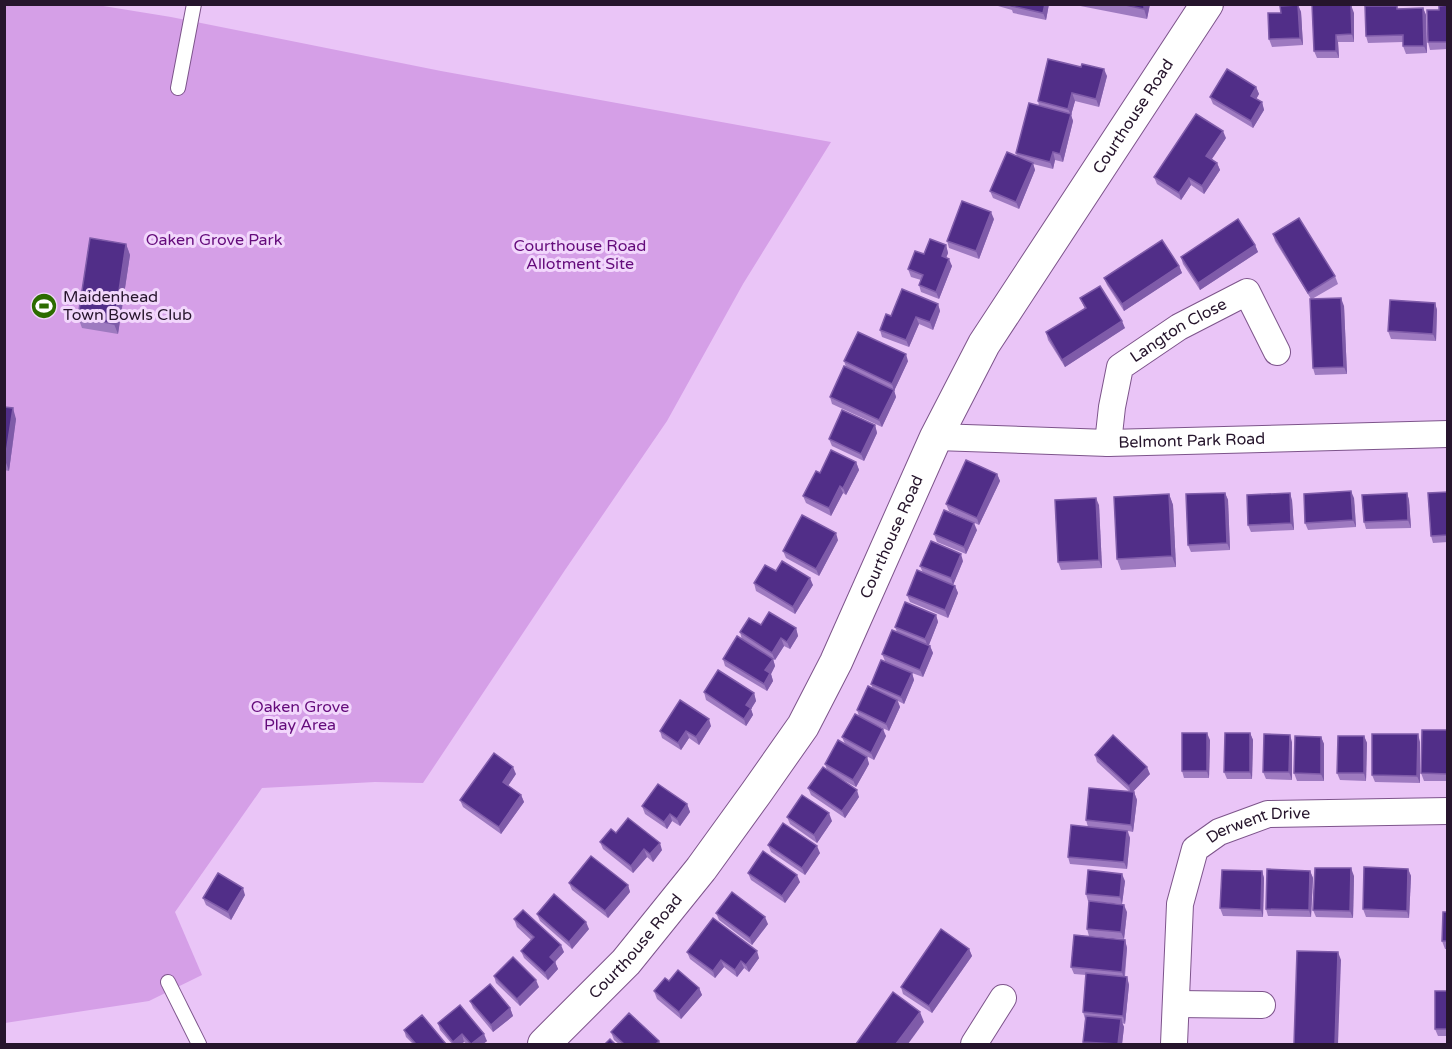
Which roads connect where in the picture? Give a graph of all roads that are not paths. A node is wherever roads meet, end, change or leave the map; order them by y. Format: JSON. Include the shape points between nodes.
{"nodes":[{"id":1,"x":194,"y":4,"type":"edge"},
{"id":2,"x":1207,"y":4,"type":"edge"},
{"id":3,"x":178,"y":88,"type":"dead end"},
{"id":4,"x":1277,"y":352,"type":"dead end"},
{"id":5,"x":1448,"y":434,"type":"edge"},
{"id":6,"x":936,"y":437,"type":"junction"},
{"id":7,"x":1108,"y":442,"type":"junction"},
{"id":8,"x":1448,"y":811,"type":"edge"},
{"id":9,"x":168,"y":982,"type":"dead end"},
{"id":10,"x":1003,"y":998,"type":"dead end"},
{"id":11,"x":1177,"y":1004,"type":"junction"},
{"id":12,"x":1262,"y":1005,"type":"dead end"},
{"id":13,"x":199,"y":1044,"type":"edge"},
{"id":14,"x":544,"y":1044,"type":"edge"},
{"id":15,"x":974,"y":1044,"type":"edge"},
{"id":16,"x":1174,"y":1044,"type":"edge"}],
"edges":[{"from":1,"to":3,"type":"lane"},
{"from":2,"to":6,"type":"street","name":"Courthouse Road","via":[[984,344]]},
{"from":4,"to":7,"type":"street","name":"Langton Close","via":[[1247,292],[1179,327],[1120,367]]},
{"from":5,"to":7,"type":"street","name":"Belmont Park Road"},
{"from":6,"to":7,"type":"street","name":"Belmont Park Road"},
{"from":6,"to":14,"type":"street","name":"Courthouse Road","via":[[836,662],[802,726],[701,868],[633,952]]},
{"from":8,"to":11,"type":"street","name":"Derwent Drive","via":[[1268,814],[1220,832],[1195,849],[1180,904]]},
{"from":9,"to":13,"type":"lane"},
{"from":10,"to":15,"type":"street"},
{"from":11,"to":12,"type":"street"},
{"from":11,"to":16,"type":"street","name":"Derwent Drive"}]}
